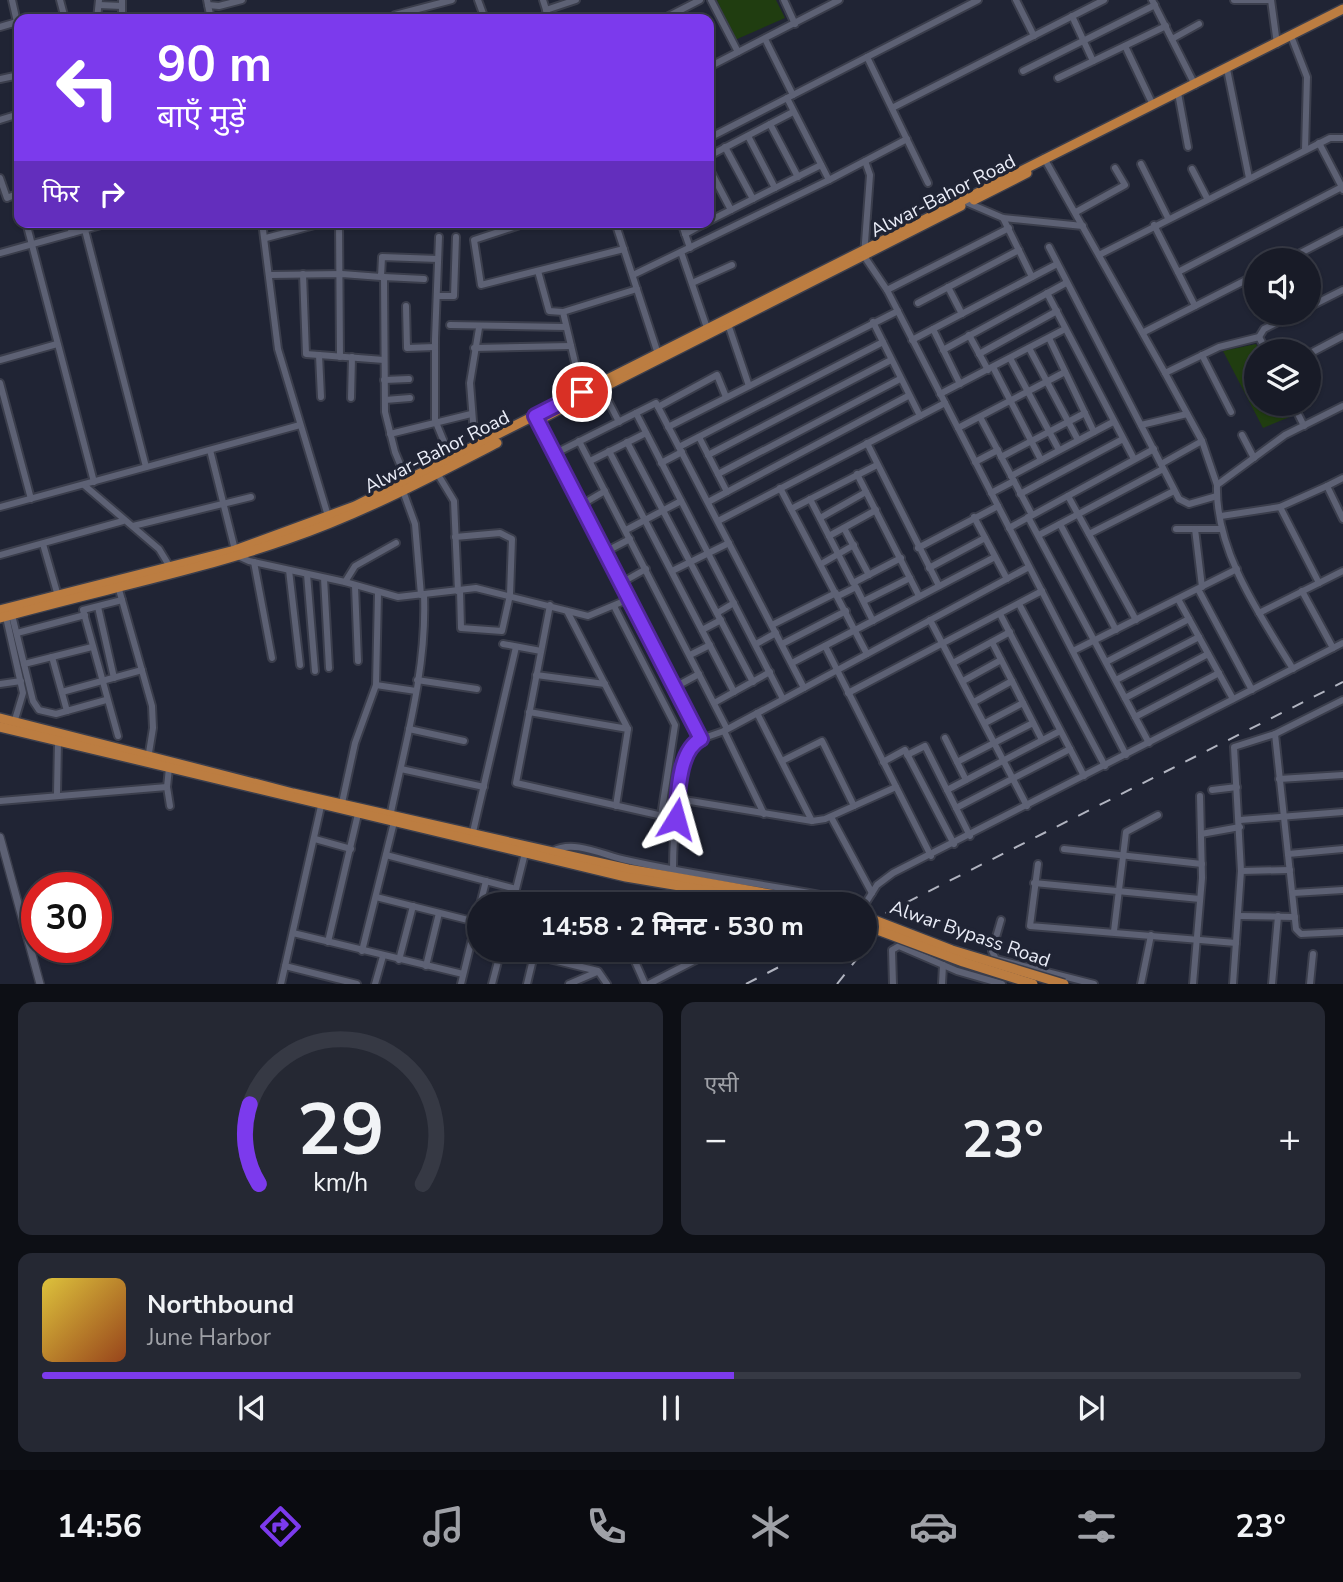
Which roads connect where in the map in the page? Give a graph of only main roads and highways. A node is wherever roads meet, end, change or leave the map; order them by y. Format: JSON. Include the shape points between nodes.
{"nodes":[{"id":1,"x":1343,"y":9,"type":"edge"},
{"id":2,"x":1047,"y":159,"type":"junction"},
{"id":3,"x":864,"y":252,"type":"junction"},
{"id":4,"x":659,"y":356,"type":"junction"},
{"id":5,"x":536,"y":419,"type":"junction"},
{"id":6,"x":237,"y":553,"type":"junction"},
{"id":7,"x":118,"y":584,"type":"junction"},
{"id":8,"x":5,"y":615,"type":"edge"},
{"id":9,"x":0,"y":718,"type":"edge"},
{"id":10,"x":14,"y":726,"type":"junction"},
{"id":11,"x":0,"y":727,"type":"edge"},
{"id":12,"x":148,"y":759,"type":"junction"},
{"id":13,"x":227,"y":779,"type":"junction"},
{"id":14,"x":391,"y":819,"type":"junction"},
{"id":15,"x":569,"y":859,"type":"junction"},
{"id":16,"x":709,"y":892,"type":"edge"},
{"id":17,"x":756,"y":892,"type":"edge"},
{"id":18,"x":877,"y":921,"type":"edge"},
{"id":19,"x":877,"y":930,"type":"edge"},
{"id":20,"x":1033,"y":984,"type":"edge"},
{"id":21,"x":1064,"y":984,"type":"edge"}],
"edges":[{"from":1,"to":2,"type":"main road","name":"Alwar-Bahor Road"},
{"from":2,"to":3,"type":"main road","name":"Alwar-Bahor Road"},
{"from":2,"to":3,"type":"main road","name":"Alwar-Bahor Road"},
{"from":3,"to":4,"type":"main road","name":"Alwar-Bahor Road"},
{"from":3,"to":4,"type":"main road","name":"Alwar-Bahor Road"},
{"from":4,"to":5,"type":"main road","name":"Alwar-Bahor Road"},
{"from":4,"to":5,"type":"main road","name":"Alwar-Bahor Road"},
{"from":5,"to":6,"type":"main road","name":"Alwar-Bahor Road","via":[[407,481]]},
{"from":5,"to":6,"type":"main road","name":"Alwar-Bahor Road","via":[[403,491],[317,528]]},
{"from":6,"to":7,"type":"main road","name":"Alwar-Bahor Road"},
{"from":6,"to":7,"type":"main road","name":"Alwar-Bahor Road"},
{"from":7,"to":8,"type":"main road","name":"Alwar-Bahor Road"},
{"from":7,"to":8,"type":"main road","name":"Alwar-Bahor Road","via":[[58,596]]},
{"from":9,"to":10,"type":"main road"},
{"from":10,"to":11,"type":"main road"},
{"from":10,"to":12,"type":"main road"},
{"from":10,"to":12,"type":"main road","via":[[58,741]]},
{"from":12,"to":13,"type":"main road"},
{"from":12,"to":13,"type":"main road","via":[[169,768]]},
{"from":13,"to":14,"type":"main road","via":[[342,803]]},
{"from":13,"to":14,"type":"main road","via":[[321,806]]},
{"from":14,"to":15,"type":"main road","via":[[525,853]]},
{"from":14,"to":15,"type":"main road","via":[[473,832]]},
{"from":15,"to":16,"type":"main road","via":[[651,883]]},
{"from":15,"to":17,"type":"main road"},
{"from":18,"to":21,"type":"main road","name":"Alwar Bypass Road","bridge":true,"via":[[952,950]]},
{"from":19,"to":20,"type":"main road","bridge":true}]}
